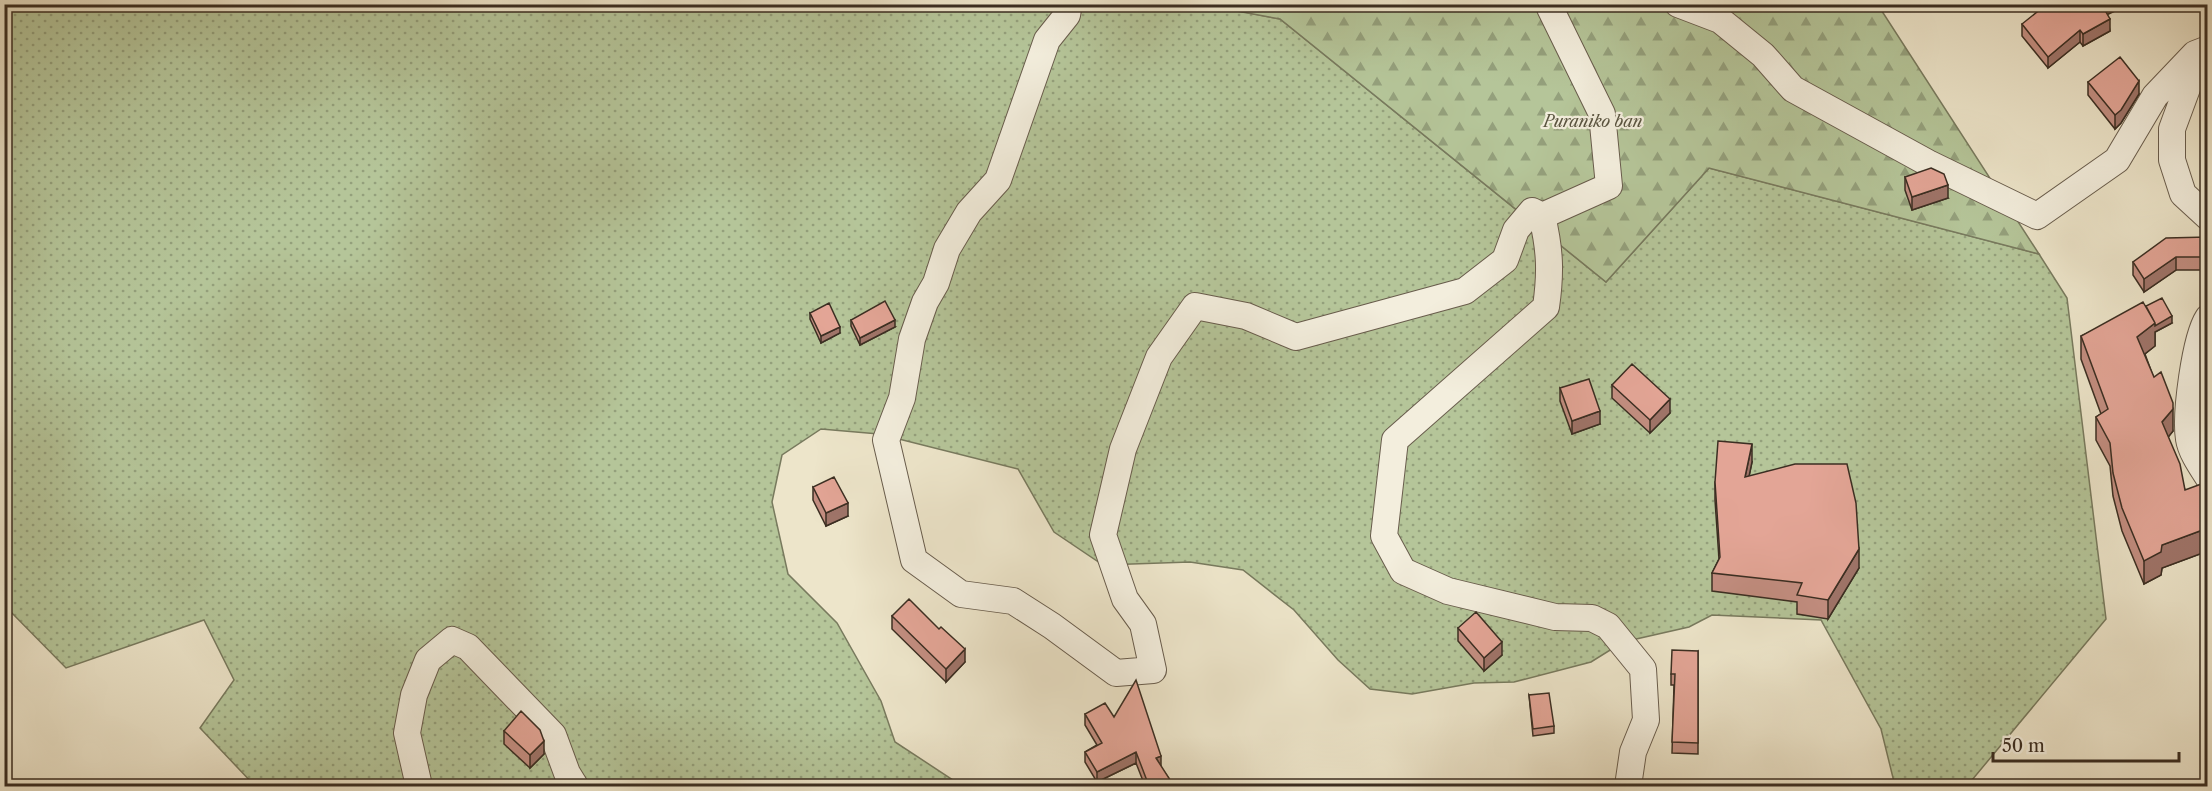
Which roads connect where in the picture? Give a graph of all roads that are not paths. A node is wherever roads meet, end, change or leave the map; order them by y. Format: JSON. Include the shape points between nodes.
{"nodes":[{"id":1,"x":1069,"y":4,"type":"edge"},
{"id":2,"x":1554,"y":4,"type":"edge"},
{"id":3,"x":1678,"y":4,"type":"edge"},
{"id":4,"x":2201,"y":52,"type":"edge"},
{"id":5,"x":1542,"y":216,"type":"junction"},
{"id":6,"x":2208,"y":217,"type":"edge"},
{"id":7,"x":2208,"y":318,"type":"edge"},
{"id":8,"x":2208,"y":477,"type":"edge"},
{"id":9,"x":419,"y":786,"type":"edge"},
{"id":10,"x":576,"y":786,"type":"edge"},
{"id":11,"x":1628,"y":786,"type":"edge"}],
"edges":[{"from":1,"to":5,"type":"street","via":[[1067,15],[1047,40],[998,180],[969,212],[947,249],[912,339],[902,398],[886,440],[914,560],[961,594],[1013,602],[1116,673],[1153,670],[1143,624],[1125,599],[1102,535],[1123,449],[1159,357],[1195,306],[1246,316],[1296,336],[1466,291],[1505,260],[1516,230],[1532,211]]},
{"from":2,"to":5,"type":"street","via":[[1550,8],[1602,114],[1609,186]]},
{"from":3,"to":4,"type":"street","via":[[1720,20],[1763,55],[1792,89],[1928,163],[2037,216],[2117,160],[2155,96]]},
{"from":4,"to":6,"type":"street","via":[[2172,129],[2172,160],[2183,194]]},
{"from":5,"to":11,"type":"street","via":[[1551,273],[1546,308],[1395,440],[1384,536],[1404,571],[1448,591],[1555,617],[1592,618],[1608,626],[1644,669],[1646,720],[1633,752]]},
{"from":7,"to":8,"type":"street","via":[[2200,330],[2192,380],[2189,439]]},
{"from":9,"to":10,"type":"street","via":[[407,733],[414,695],[428,660],[452,640],[468,647],[553,735]]}]}
